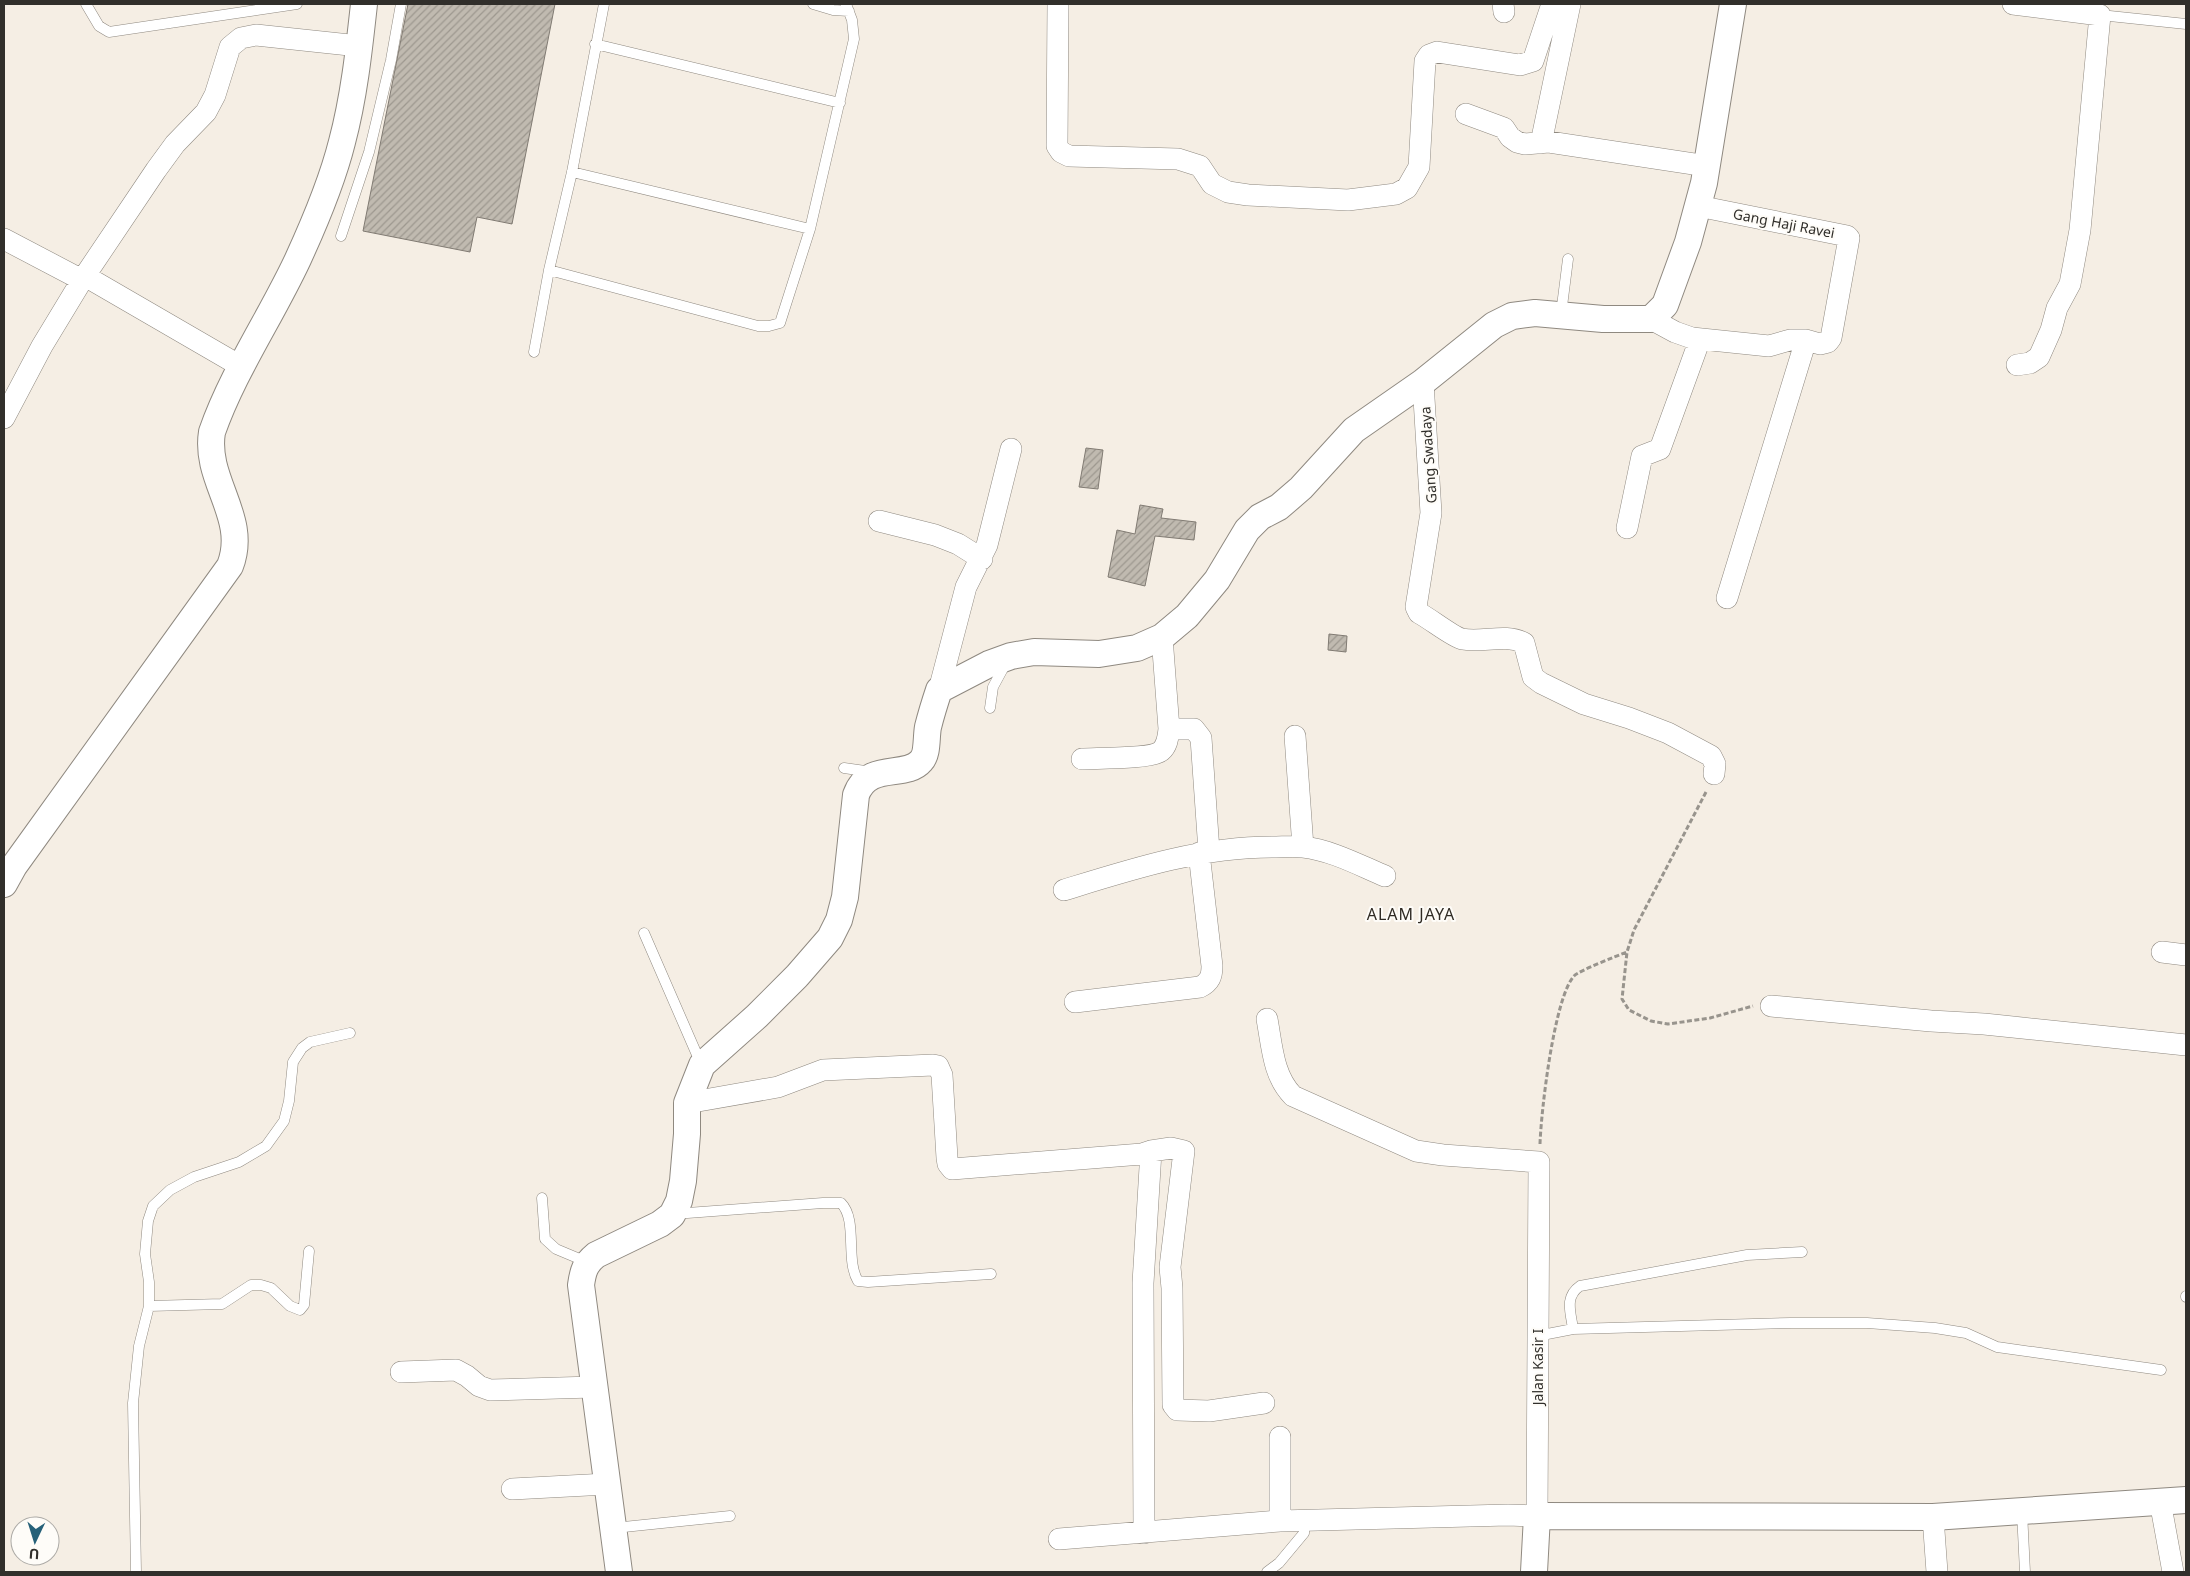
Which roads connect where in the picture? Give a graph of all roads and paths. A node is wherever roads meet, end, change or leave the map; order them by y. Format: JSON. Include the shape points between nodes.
{"nodes":[{"id":1,"x":86,"y":4,"type":"edge"},
{"id":2,"x":297,"y":4,"type":"edge"},
{"id":3,"x":364,"y":4,"type":"edge"},
{"id":4,"x":401,"y":4,"type":"edge"},
{"id":5,"x":604,"y":4,"type":"edge"},
{"id":6,"x":813,"y":4,"type":"edge"},
{"id":7,"x":1058,"y":4,"type":"edge"},
{"id":8,"x":1552,"y":4,"type":"edge"},
{"id":9,"x":1570,"y":4,"type":"edge"},
{"id":10,"x":1733,"y":4,"type":"edge"},
{"id":11,"x":2014,"y":4,"type":"edge"},
{"id":12,"x":847,"y":8,"type":"edge"},
{"id":13,"x":2100,"y":15,"type":"junction"},
{"id":14,"x":2186,"y":24,"type":"edge"},
{"id":15,"x":595,"y":44,"type":"junction"},
{"id":16,"x":360,"y":46,"type":"junction"},
{"id":17,"x":840,"y":103,"type":"junction"},
{"id":18,"x":1466,"y":114,"type":"dead end"},
{"id":19,"x":1541,"y":142,"type":"junction"},
{"id":20,"x":1707,"y":166,"type":"junction"},
{"id":21,"x":572,"y":172,"type":"junction"},
{"id":22,"x":1698,"y":206,"type":"junction"},
{"id":23,"x":810,"y":229,"type":"junction"},
{"id":24,"x":341,"y":236,"type":"dead end"},
{"id":25,"x":4,"y":239,"type":"edge"},
{"id":26,"x":1568,"y":259,"type":"dead end"},
{"id":27,"x":549,"y":270,"type":"junction"},
{"id":28,"x":84,"y":278,"type":"junction"},
{"id":29,"x":1560,"y":314,"type":"junction"},
{"id":30,"x":1651,"y":319,"type":"junction"},
{"id":31,"x":1700,"y":339,"type":"junction"},
{"id":32,"x":1806,"y":340,"type":"junction"},
{"id":33,"x":534,"y":352,"type":"dead end"},
{"id":34,"x":2017,"y":365,"type":"dead end"},
{"id":35,"x":242,"y":367,"type":"junction"},
{"id":36,"x":1423,"y":382,"type":"junction"},
{"id":37,"x":4,"y":418,"type":"edge"},
{"id":38,"x":1011,"y":449,"type":"dead end"},
{"id":39,"x":879,"y":521,"type":"dead end"},
{"id":40,"x":1627,"y":528,"type":"dead end"},
{"id":41,"x":982,"y":558,"type":"junction"},
{"id":42,"x":1727,"y":598,"type":"dead end"},
{"id":43,"x":1162,"y":636,"type":"junction"},
{"id":44,"x":1011,"y":656,"type":"junction"},
{"id":45,"x":939,"y":690,"type":"junction"},
{"id":46,"x":990,"y":708,"type":"dead end"},
{"id":47,"x":1169,"y":729,"type":"junction"},
{"id":48,"x":1295,"y":736,"type":"dead end"},
{"id":49,"x":1082,"y":759,"type":"dead end"},
{"id":50,"x":844,"y":768,"type":"dead end"},
{"id":51,"x":883,"y":773,"type":"junction"},
{"id":52,"x":1714,"y":774,"type":"joint"},
{"id":53,"x":1303,"y":847,"type":"junction"},
{"id":54,"x":1204,"y":852,"type":"junction"},
{"id":55,"x":7,"y":870,"type":"edge"},
{"id":56,"x":1385,"y":876,"type":"dead end"},
{"id":57,"x":1064,"y":890,"type":"dead end"},
{"id":58,"x":644,"y":933,"type":"dead end"},
{"id":59,"x":1627,"y":952,"type":"junction"},
{"id":60,"x":2162,"y":952,"type":"dead end"},
{"id":61,"x":2186,"y":955,"type":"edge"},
{"id":62,"x":1075,"y":1002,"type":"dead end"},
{"id":63,"x":1771,"y":1006,"type":"joint"},
{"id":64,"x":1268,"y":1019,"type":"dead end"},
{"id":65,"x":350,"y":1033,"type":"dead end"},
{"id":66,"x":2186,"y":1045,"type":"edge"},
{"id":67,"x":702,"y":1065,"type":"junction"},
{"id":68,"x":687,"y":1102,"type":"junction"},
{"id":69,"x":1151,"y":1151,"type":"junction"},
{"id":70,"x":1539,"y":1162,"type":"junction"},
{"id":71,"x":542,"y":1198,"type":"dead end"},
{"id":72,"x":672,"y":1215,"type":"junction"},
{"id":73,"x":309,"y":1251,"type":"dead end"},
{"id":74,"x":1802,"y":1252,"type":"dead end"},
{"id":75,"x":587,"y":1262,"type":"junction"},
{"id":76,"x":991,"y":1274,"type":"dead end"},
{"id":77,"x":149,"y":1306,"type":"junction"},
{"id":78,"x":1573,"y":1330,"type":"junction"},
{"id":79,"x":1537,"y":1336,"type":"junction"},
{"id":80,"x":2161,"y":1370,"type":"dead end"},
{"id":81,"x":401,"y":1372,"type":"dead end"},
{"id":82,"x":593,"y":1387,"type":"junction"},
{"id":83,"x":1264,"y":1403,"type":"dead end"},
{"id":84,"x":1280,"y":1437,"type":"dead end"},
{"id":85,"x":607,"y":1484,"type":"junction"},
{"id":86,"x":512,"y":1489,"type":"dead end"},
{"id":87,"x":2186,"y":1500,"type":"edge"},
{"id":88,"x":2160,"y":1501,"type":"junction"},
{"id":89,"x":2022,"y":1512,"type":"junction"},
{"id":90,"x":730,"y":1516,"type":"dead end"},
{"id":91,"x":1537,"y":1516,"type":"junction"},
{"id":92,"x":1933,"y":1517,"type":"junction"},
{"id":93,"x":1280,"y":1521,"type":"junction"},
{"id":94,"x":1305,"y":1521,"type":"junction"},
{"id":95,"x":614,"y":1528,"type":"junction"},
{"id":96,"x":1144,"y":1533,"type":"junction"},
{"id":97,"x":1060,"y":1539,"type":"dead end"},
{"id":98,"x":136,"y":1572,"type":"edge"},
{"id":99,"x":619,"y":1572,"type":"edge"},
{"id":100,"x":1267,"y":1572,"type":"edge"},
{"id":101,"x":1534,"y":1572,"type":"edge"},
{"id":102,"x":1937,"y":1572,"type":"edge"},
{"id":103,"x":2025,"y":1572,"type":"edge"},
{"id":104,"x":2173,"y":1572,"type":"edge"}],
"edges":[{"from":1,"to":2,"type":"lane","via":[[99,26],[109,32]]},
{"from":3,"to":16,"type":"street"},
{"from":4,"to":24,"type":"lane","via":[[369,152]]},
{"from":5,"to":15,"type":"lane"},
{"from":6,"to":12,"type":"lane","via":[[833,10]]},
{"from":7,"to":8,"type":"street","via":[[1055,125],[1057,146],[1061,152],[1069,156],[1178,159],[1200,166],[1212,184],[1228,192],[1348,200],[1396,194],[1407,188],[1419,166],[1423,88],[1429,55],[1437,52],[1520,65],[1533,61]]},
{"from":9,"to":19,"type":"street"},
{"from":10,"to":20,"type":"street"},
{"from":11,"to":13,"type":"street"},
{"from":12,"to":17,"type":"lane","via":[[854,39]]},
{"from":13,"to":14,"type":"lane"},
{"from":13,"to":34,"type":"street","via":[[2080,230],[2070,284],[2057,308],[2052,330],[2039,357],[2030,363]]},
{"from":15,"to":17,"type":"lane"},
{"from":15,"to":21,"type":"lane"},
{"from":16,"to":28,"type":"street","via":[[256,35],[236,40],[230,47],[215,95],[206,112],[175,144]]},
{"from":16,"to":35,"type":"street","via":[[342,143],[330,180],[297,260]]},
{"from":17,"to":23,"type":"lane"},
{"from":18,"to":19,"type":"street","via":[[1504,128],[1517,142]]},
{"from":19,"to":20,"type":"street"},
{"from":20,"to":22,"type":"street"},
{"from":21,"to":23,"type":"lane"},
{"from":21,"to":27,"type":"lane"},
{"from":22,"to":30,"type":"street","via":[[1664,305]]},
{"from":22,"to":32,"type":"street","name":"Gang Haji Ravei","via":[[1849,238],[1830,338],[1820,344]]},
{"from":23,"to":27,"type":"lane","via":[[780,323],[769,326],[758,326]]},
{"from":25,"to":28,"type":"street"},
{"from":26,"to":29,"type":"lane"},
{"from":27,"to":33,"type":"lane"},
{"from":28,"to":35,"type":"street"},
{"from":28,"to":37,"type":"street","via":[[42,346]]},
{"from":29,"to":30,"type":"street","via":[[1603,319]]},
{"from":29,"to":36,"type":"street","via":[[1512,316],[1494,325]]},
{"from":30,"to":31,"type":"street","name":"Gang Haji Ravei","via":[[1675,332]]},
{"from":31,"to":32,"type":"street","name":"Gang Haji Ravei","via":[[1769,346],[1790,340]]},
{"from":31,"to":40,"type":"street","via":[[1660,449],[1642,456]]},
{"from":32,"to":42,"type":"street"},
{"from":35,"to":55,"type":"street","via":[[216,420],[210,445],[213,468],[232,515],[235,543],[230,566]]},
{"from":36,"to":43,"type":"street","via":[[1354,430],[1301,488],[1247,530],[1217,580],[1187,616]]},
{"from":36,"to":52,"type":"street","name":"Gang Swadaya","via":[[1432,499],[1416,606],[1418,613],[1461,639],[1517,639],[1524,643],[1533,677],[1541,683],[1584,704],[1668,733],[1711,756],[1715,764]]},
{"from":38,"to":41,"type":"street"},
{"from":39,"to":41,"type":"street","via":[[943,538]]},
{"from":41,"to":45,"type":"street","via":[[966,587]]},
{"from":43,"to":44,"type":"street","via":[[1137,648],[1099,654],[1034,652]]},
{"from":43,"to":47,"type":"street"},
{"from":44,"to":45,"type":"street"},
{"from":44,"to":46,"type":"lane","via":[[996,678]]},
{"from":45,"to":51,"type":"street","via":[[928,726],[923,759],[913,767]]},
{"from":47,"to":49,"type":"street","via":[[1167,743],[1161,752]]},
{"from":47,"to":54,"type":"street","via":[[1194,729],[1202,738]]},
{"from":48,"to":53,"type":"street"},
{"from":50,"to":51,"type":"lane"},
{"from":51,"to":67,"type":"street","via":[[863,782],[856,795],[845,897],[830,938],[757,1016]]},
{"from":52,"to":59,"type":"path","via":[[1643,910]]},
{"from":53,"to":54,"type":"street","via":[[1251,847]]},
{"from":53,"to":56,"type":"street","via":[[1332,854]]},
{"from":54,"to":57,"type":"street"},
{"from":54,"to":62,"type":"street","via":[[1212,966],[1207,984]]},
{"from":58,"to":67,"type":"lane"},
{"from":59,"to":63,"type":"path","via":[[1622,999],[1629,1010],[1651,1021],[1686,1023],[1754,1006]]},
{"from":59,"to":70,"type":"path","via":[[1575,975],[1565,994],[1552,1049],[1541,1122]]},
{"from":60,"to":61,"type":"street"},
{"from":63,"to":66,"type":"street"},
{"from":64,"to":70,"type":"street","via":[[1278,1074],[1292,1096],[1416,1151]]},
{"from":65,"to":77,"type":"lane","via":[[310,1042],[302,1048],[293,1062],[284,1121],[266,1146],[239,1162],[194,1177],[170,1190],[153,1206],[145,1254]]},
{"from":67,"to":68,"type":"street"},
{"from":68,"to":69,"type":"street","via":[[778,1088],[823,1070],[933,1065],[938,1066],[942,1075],[947,1158],[952,1168]]},
{"from":68,"to":72,"type":"street","via":[[683,1181]]},
{"from":69,"to":83,"type":"street","via":[[1171,1148],[1184,1151],[1170,1266],[1174,1405],[1177,1410],[1209,1411]]},
{"from":69,"to":96,"type":"street","via":[[1143,1283]]},
{"from":70,"to":79,"type":"street","name":"Jalan Kasir I"},
{"from":71,"to":75,"type":"lane","via":[[545,1239],[556,1249]]},
{"from":72,"to":75,"type":"street"},
{"from":72,"to":76,"type":"lane","via":[[841,1203],[848,1214],[858,1281]]},
{"from":73,"to":77,"type":"lane","via":[[304,1305],[300,1310],[290,1306],[271,1288],[261,1285],[251,1285],[222,1304]]},
{"from":74,"to":78,"type":"lane","via":[[1747,1255],[1580,1286],[1570,1299]]},
{"from":75,"to":82,"type":"street","via":[[581,1285]]},
{"from":77,"to":98,"type":"lane","via":[[139,1346],[133,1403]]},
{"from":78,"to":79,"type":"lane"},
{"from":78,"to":80,"type":"lane","via":[[1876,1323],[1936,1328],[1966,1333],[1997,1347]]},
{"from":79,"to":91,"type":"street","name":"Jalan Kasir I"},
{"from":81,"to":82,"type":"street","via":[[456,1370],[490,1390]]},
{"from":82,"to":85,"type":"street"},
{"from":84,"to":93,"type":"street"},
{"from":85,"to":86,"type":"street"},
{"from":85,"to":95,"type":"street"},
{"from":87,"to":88,"type":"street"},
{"from":88,"to":89,"type":"street"},
{"from":88,"to":104,"type":"street"},
{"from":89,"to":92,"type":"street"},
{"from":89,"to":103,"type":"lane"},
{"from":90,"to":95,"type":"lane"},
{"from":91,"to":92,"type":"street"},
{"from":91,"to":94,"type":"street"},
{"from":91,"to":101,"type":"street","name":"Jalan Kasir I"},
{"from":92,"to":102,"type":"street"},
{"from":93,"to":94,"type":"street"},
{"from":93,"to":96,"type":"street"},
{"from":94,"to":100,"type":"lane","via":[[1304,1533],[1279,1563]]},
{"from":95,"to":99,"type":"street"},
{"from":96,"to":97,"type":"street"}]}
